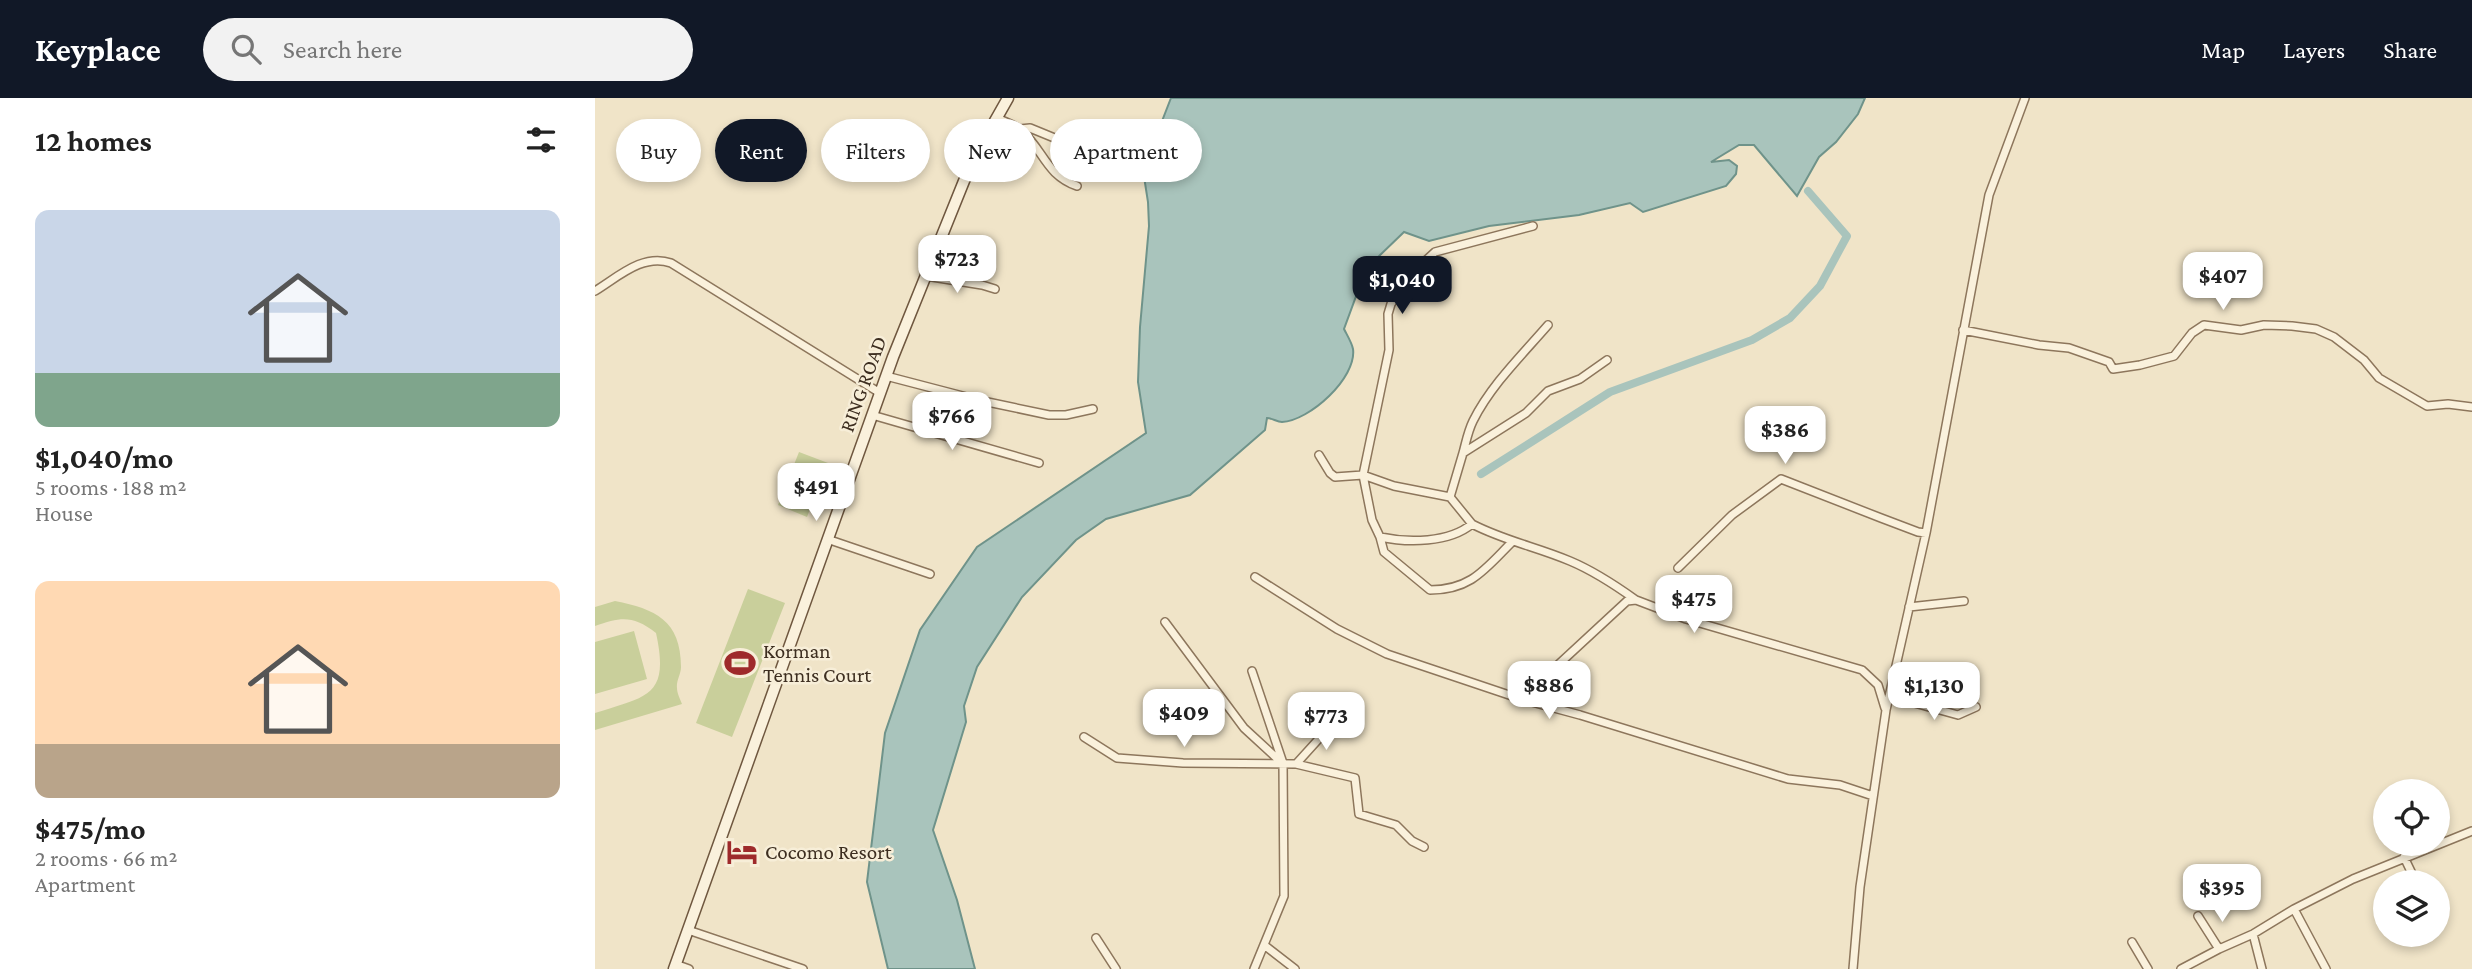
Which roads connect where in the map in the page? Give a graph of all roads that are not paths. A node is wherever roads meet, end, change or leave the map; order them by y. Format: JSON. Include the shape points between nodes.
{"nodes":[{"id":1,"x":1008,"y":98,"type":"edge"},
{"id":2,"x":2025,"y":98,"type":"edge"},
{"id":3,"x":997,"y":118,"type":"joint"},
{"id":4,"x":1036,"y":148,"type":"edge"},
{"id":5,"x":1077,"y":186,"type":"dead end"},
{"id":6,"x":1534,"y":226,"type":"dead end"},
{"id":7,"x":926,"y":276,"type":"junction"},
{"id":8,"x":995,"y":289,"type":"dead end"},
{"id":9,"x":595,"y":291,"type":"edge"},
{"id":10,"x":1548,"y":325,"type":"dead end"},
{"id":11,"x":1963,"y":330,"type":"junction"},
{"id":12,"x":1607,"y":360,"type":"dead end"},
{"id":13,"x":886,"y":376,"type":"junction"},
{"id":14,"x":880,"y":393,"type":"junction"},
{"id":15,"x":2472,"y":407,"type":"edge"},
{"id":16,"x":1093,"y":409,"type":"dead end"},
{"id":17,"x":872,"y":415,"type":"junction"},
{"id":18,"x":1462,"y":453,"type":"junction"},
{"id":19,"x":1319,"y":455,"type":"dead end"},
{"id":20,"x":1039,"y":463,"type":"dead end"},
{"id":21,"x":1363,"y":475,"type":"junction"},
{"id":22,"x":1450,"y":497,"type":"junction"},
{"id":23,"x":1472,"y":524,"type":"junction"},
{"id":24,"x":1926,"y":533,"type":"junction"},
{"id":25,"x":1380,"y":537,"type":"junction"},
{"id":26,"x":827,"y":538,"type":"junction"},
{"id":27,"x":1512,"y":542,"type":"junction"},
{"id":28,"x":1678,"y":568,"type":"dead end"},
{"id":29,"x":930,"y":574,"type":"dead end"},
{"id":30,"x":1255,"y":577,"type":"dead end"},
{"id":31,"x":1636,"y":600,"type":"junction"},
{"id":32,"x":1964,"y":601,"type":"dead end"},
{"id":33,"x":1909,"y":607,"type":"junction"},
{"id":34,"x":1165,"y":622,"type":"dead end"},
{"id":35,"x":1252,"y":671,"type":"dead end"},
{"id":36,"x":1889,"y":695,"type":"junction"},
{"id":37,"x":1521,"y":699,"type":"junction"},
{"id":38,"x":1976,"y":707,"type":"dead end"},
{"id":39,"x":1886,"y":710,"type":"junction"},
{"id":40,"x":1335,"y":722,"type":"dead end"},
{"id":41,"x":1084,"y":737,"type":"dead end"},
{"id":42,"x":1283,"y":763,"type":"junction"},
{"id":43,"x":1296,"y":764,"type":"junction"},
{"id":44,"x":1873,"y":796,"type":"junction"},
{"id":45,"x":2472,"y":831,"type":"edge"},
{"id":46,"x":1424,"y":847,"type":"dead end"},
{"id":47,"x":2404,"y":857,"type":"junction"},
{"id":48,"x":2410,"y":870,"type":"edge"},
{"id":49,"x":2294,"y":909,"type":"junction"},
{"id":50,"x":2199,"y":916,"type":"dead end"},
{"id":51,"x":688,"y":930,"type":"junction"},
{"id":52,"x":2253,"y":934,"type":"junction"},
{"id":53,"x":1096,"y":937,"type":"dead end"},
{"id":54,"x":2132,"y":942,"type":"dead end"},
{"id":55,"x":1264,"y":945,"type":"junction"},
{"id":56,"x":2219,"y":949,"type":"junction"},
{"id":57,"x":674,"y":967,"type":"edge"},
{"id":58,"x":689,"y":969,"type":"edge"},
{"id":59,"x":803,"y":969,"type":"edge"},
{"id":60,"x":1116,"y":969,"type":"edge"},
{"id":61,"x":1254,"y":969,"type":"edge"},
{"id":62,"x":1296,"y":969,"type":"edge"},
{"id":63,"x":1853,"y":969,"type":"edge"},
{"id":64,"x":2148,"y":969,"type":"edge"},
{"id":65,"x":2181,"y":969,"type":"edge"},
{"id":66,"x":2262,"y":969,"type":"edge"},
{"id":67,"x":2326,"y":969,"type":"edge"}],
"edges":[{"from":1,"to":3,"type":"main road","name":"RING ROAD"},
{"from":2,"to":11,"type":"street","via":[[1990,195]]},
{"from":3,"to":7,"type":"main road","name":"RING ROAD","via":[[961,187]]},
{"from":4,"to":5,"type":"street","via":[[1048,167]]},
{"from":6,"to":21,"type":"street","via":[[1436,252],[1410,275],[1388,314],[1389,350]]},
{"from":7,"to":8,"type":"street"},
{"from":7,"to":13,"type":"main road","name":"RING ROAD"},
{"from":9,"to":14,"type":"street","via":[[642,262],[671,263]]},
{"from":10,"to":18,"type":"street","via":[[1486,400],[1472,422]]},
{"from":11,"to":15,"type":"street","via":[[2070,348],[2109,362],[2113,369],[2174,356],[2204,325],[2241,330],[2265,325],[2316,329],[2364,360],[2379,378],[2427,406]]},
{"from":11,"to":24,"type":"street"},
{"from":12,"to":18,"type":"street","via":[[1580,379],[1548,391],[1526,413]]},
{"from":13,"to":14,"type":"main road","name":"RING ROAD"},
{"from":13,"to":16,"type":"street","via":[[1049,415]]},
{"from":14,"to":17,"type":"main road","name":"RING ROAD"},
{"from":17,"to":20,"type":"street"},
{"from":17,"to":26,"type":"main road","name":"RING ROAD"},
{"from":18,"to":22,"type":"street"},
{"from":19,"to":21,"type":"street","via":[[1335,477]]},
{"from":21,"to":22,"type":"street"},
{"from":21,"to":25,"type":"street"},
{"from":22,"to":23,"type":"street"},
{"from":23,"to":25,"type":"street","via":[[1463,532],[1404,542]]},
{"from":23,"to":27,"type":"street"},
{"from":24,"to":28,"type":"street","via":[[1781,479],[1732,515]]},
{"from":24,"to":33,"type":"street"},
{"from":25,"to":27,"type":"street","via":[[1384,552],[1430,590],[1451,590],[1475,578]]},
{"from":26,"to":29,"type":"street"},
{"from":26,"to":51,"type":"main road","name":"RING ROAD"},
{"from":27,"to":31,"type":"street","via":[[1568,560]]},
{"from":30,"to":37,"type":"street","via":[[1337,629],[1387,654]]},
{"from":31,"to":37,"type":"street","via":[[1627,601]]},
{"from":31,"to":39,"type":"street","via":[[1862,670],[1878,685]]},
{"from":32,"to":33,"type":"street"},
{"from":33,"to":36,"type":"street"},
{"from":34,"to":42,"type":"street","via":[[1244,728]]},
{"from":35,"to":42,"type":"street"},
{"from":36,"to":38,"type":"street","via":[[1958,715]]},
{"from":36,"to":39,"type":"street"},
{"from":37,"to":44,"type":"street","via":[[1788,779],[1840,785]]},
{"from":39,"to":44,"type":"street"},
{"from":40,"to":43,"type":"street"},
{"from":41,"to":42,"type":"street","via":[[1117,758]]},
{"from":42,"to":43,"type":"street"},
{"from":42,"to":55,"type":"street","via":[[1284,896]]},
{"from":43,"to":46,"type":"street","via":[[1355,778],[1359,814],[1396,825]]},
{"from":44,"to":63,"type":"street"},
{"from":45,"to":47,"type":"street"},
{"from":47,"to":48,"type":"street"},
{"from":47,"to":49,"type":"street"},
{"from":49,"to":52,"type":"street"},
{"from":49,"to":67,"type":"street"},
{"from":50,"to":56,"type":"street"},
{"from":51,"to":57,"type":"main road","name":"RING ROAD"},
{"from":51,"to":59,"type":"street"},
{"from":52,"to":56,"type":"street"},
{"from":52,"to":66,"type":"street"},
{"from":53,"to":60,"type":"street"},
{"from":54,"to":64,"type":"street"},
{"from":55,"to":61,"type":"street"},
{"from":55,"to":62,"type":"street"},
{"from":56,"to":65,"type":"street"},
{"from":57,"to":58,"type":"street"}]}
